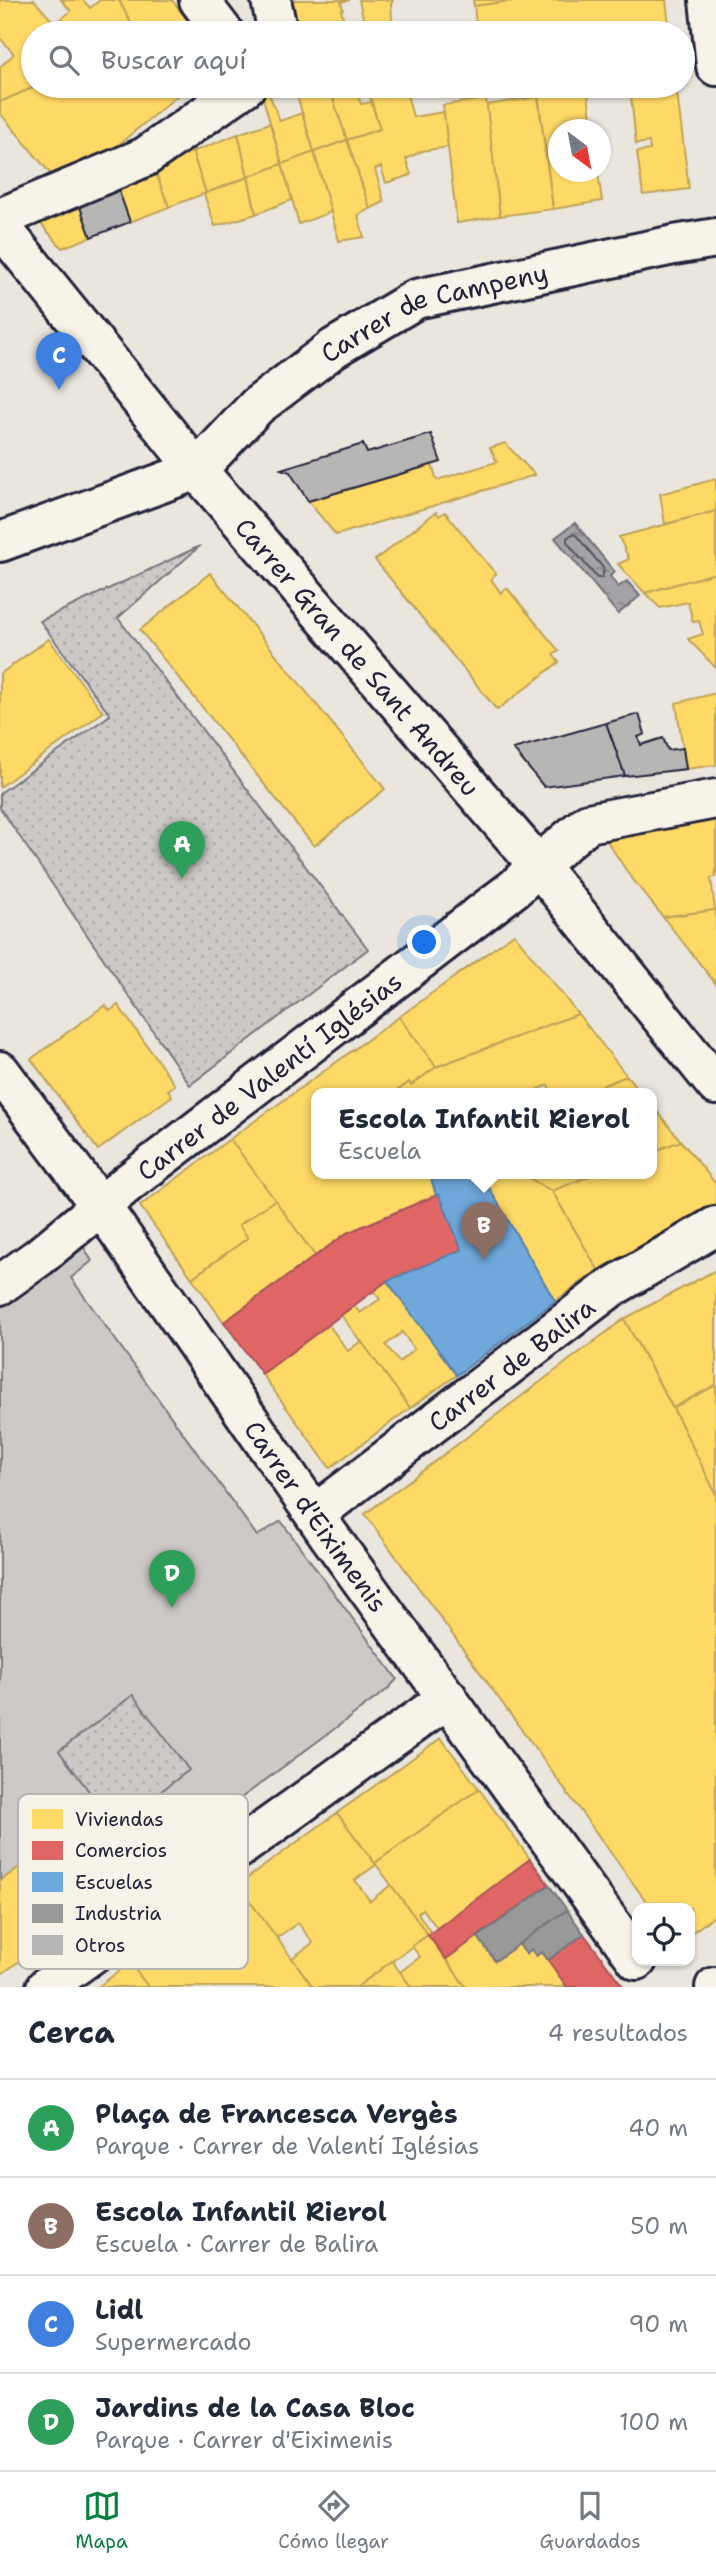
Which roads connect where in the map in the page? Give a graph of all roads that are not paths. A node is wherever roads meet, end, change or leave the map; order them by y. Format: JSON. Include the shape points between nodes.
{"nodes":[{"id":1,"x":199,"y":0,"type":"edge"},
{"id":2,"x":271,"y":0,"type":"edge"},
{"id":3,"x":709,"y":0,"type":"edge"},
{"id":4,"x":215,"y":21,"type":"edge"},
{"id":5,"x":275,"y":21,"type":"edge"},
{"id":6,"x":716,"y":66,"type":"edge"},
{"id":7,"x":229,"y":98,"type":"edge"},
{"id":8,"x":0,"y":218,"type":"edge"},
{"id":9,"x":0,"y":226,"type":"edge"},
{"id":10,"x":716,"y":238,"type":"edge"},
{"id":11,"x":197,"y":470,"type":"junction"},
{"id":12,"x":0,"y":542,"type":"edge"},
{"id":13,"x":716,"y":799,"type":"edge"},
{"id":14,"x":538,"y":865,"type":"junction"},
{"id":15,"x":0,"y":1071,"type":"edge"},
{"id":16,"x":716,"y":1085,"type":"edge"},
{"id":17,"x":100,"y":1208,"type":"junction"},
{"id":18,"x":716,"y":1226,"type":"edge"},
{"id":19,"x":0,"y":1285,"type":"edge"},
{"id":20,"x":315,"y":1514,"type":"junction"},
{"id":21,"x":448,"y":1698,"type":"junction"},
{"id":22,"x":248,"y":1842,"type":"edge"},
{"id":23,"x":632,"y":1952,"type":"edge"},
{"id":24,"x":642,"y":1966,"type":"edge"},
{"id":25,"x":71,"y":1969,"type":"edge"},
{"id":26,"x":46,"y":1987,"type":"edge"},
{"id":27,"x":657,"y":1987,"type":"edge"}],
"edges":[{"from":1,"to":4,"type":"street"},
{"from":2,"to":5,"type":"street"},
{"from":3,"to":6,"type":"street"},
{"from":7,"to":8,"type":"street","via":[[145,157]]},
{"from":9,"to":11,"type":"street","name":"Carrer Gran de Sant Andreu"},
{"from":10,"to":11,"type":"street","name":"Carrer de Campeny","via":[[416,299],[334,348],[257,406]]},
{"from":11,"to":12,"type":"street"},
{"from":11,"to":14,"type":"street","name":"Carrer Gran de Sant Andreu"},
{"from":13,"to":14,"type":"street","name":"Carrer de Valentí Iglésias","via":[[588,823]]},
{"from":14,"to":16,"type":"street","name":"Carrer Gran de Sant Andreu"},
{"from":14,"to":17,"type":"street","name":"Carrer de Valentí Iglésias","via":[[516,887]]},
{"from":15,"to":17,"type":"street","name":"Carrer d'Eiximenis"},
{"from":17,"to":19,"type":"street","name":"Carrer de Valentí Iglésias"},
{"from":17,"to":20,"type":"street","name":"Carrer d'Eiximenis"},
{"from":18,"to":20,"type":"street","name":"Carrer de Balira","via":[[609,1289]]},
{"from":20,"to":21,"type":"street","name":"Carrer d'Eiximenis"},
{"from":21,"to":22,"type":"street"},
{"from":21,"to":23,"type":"street","name":"Carrer d'Eiximenis"},
{"from":24,"to":27,"type":"street","name":"Carrer d'Eiximenis"},
{"from":25,"to":26,"type":"street"}]}
